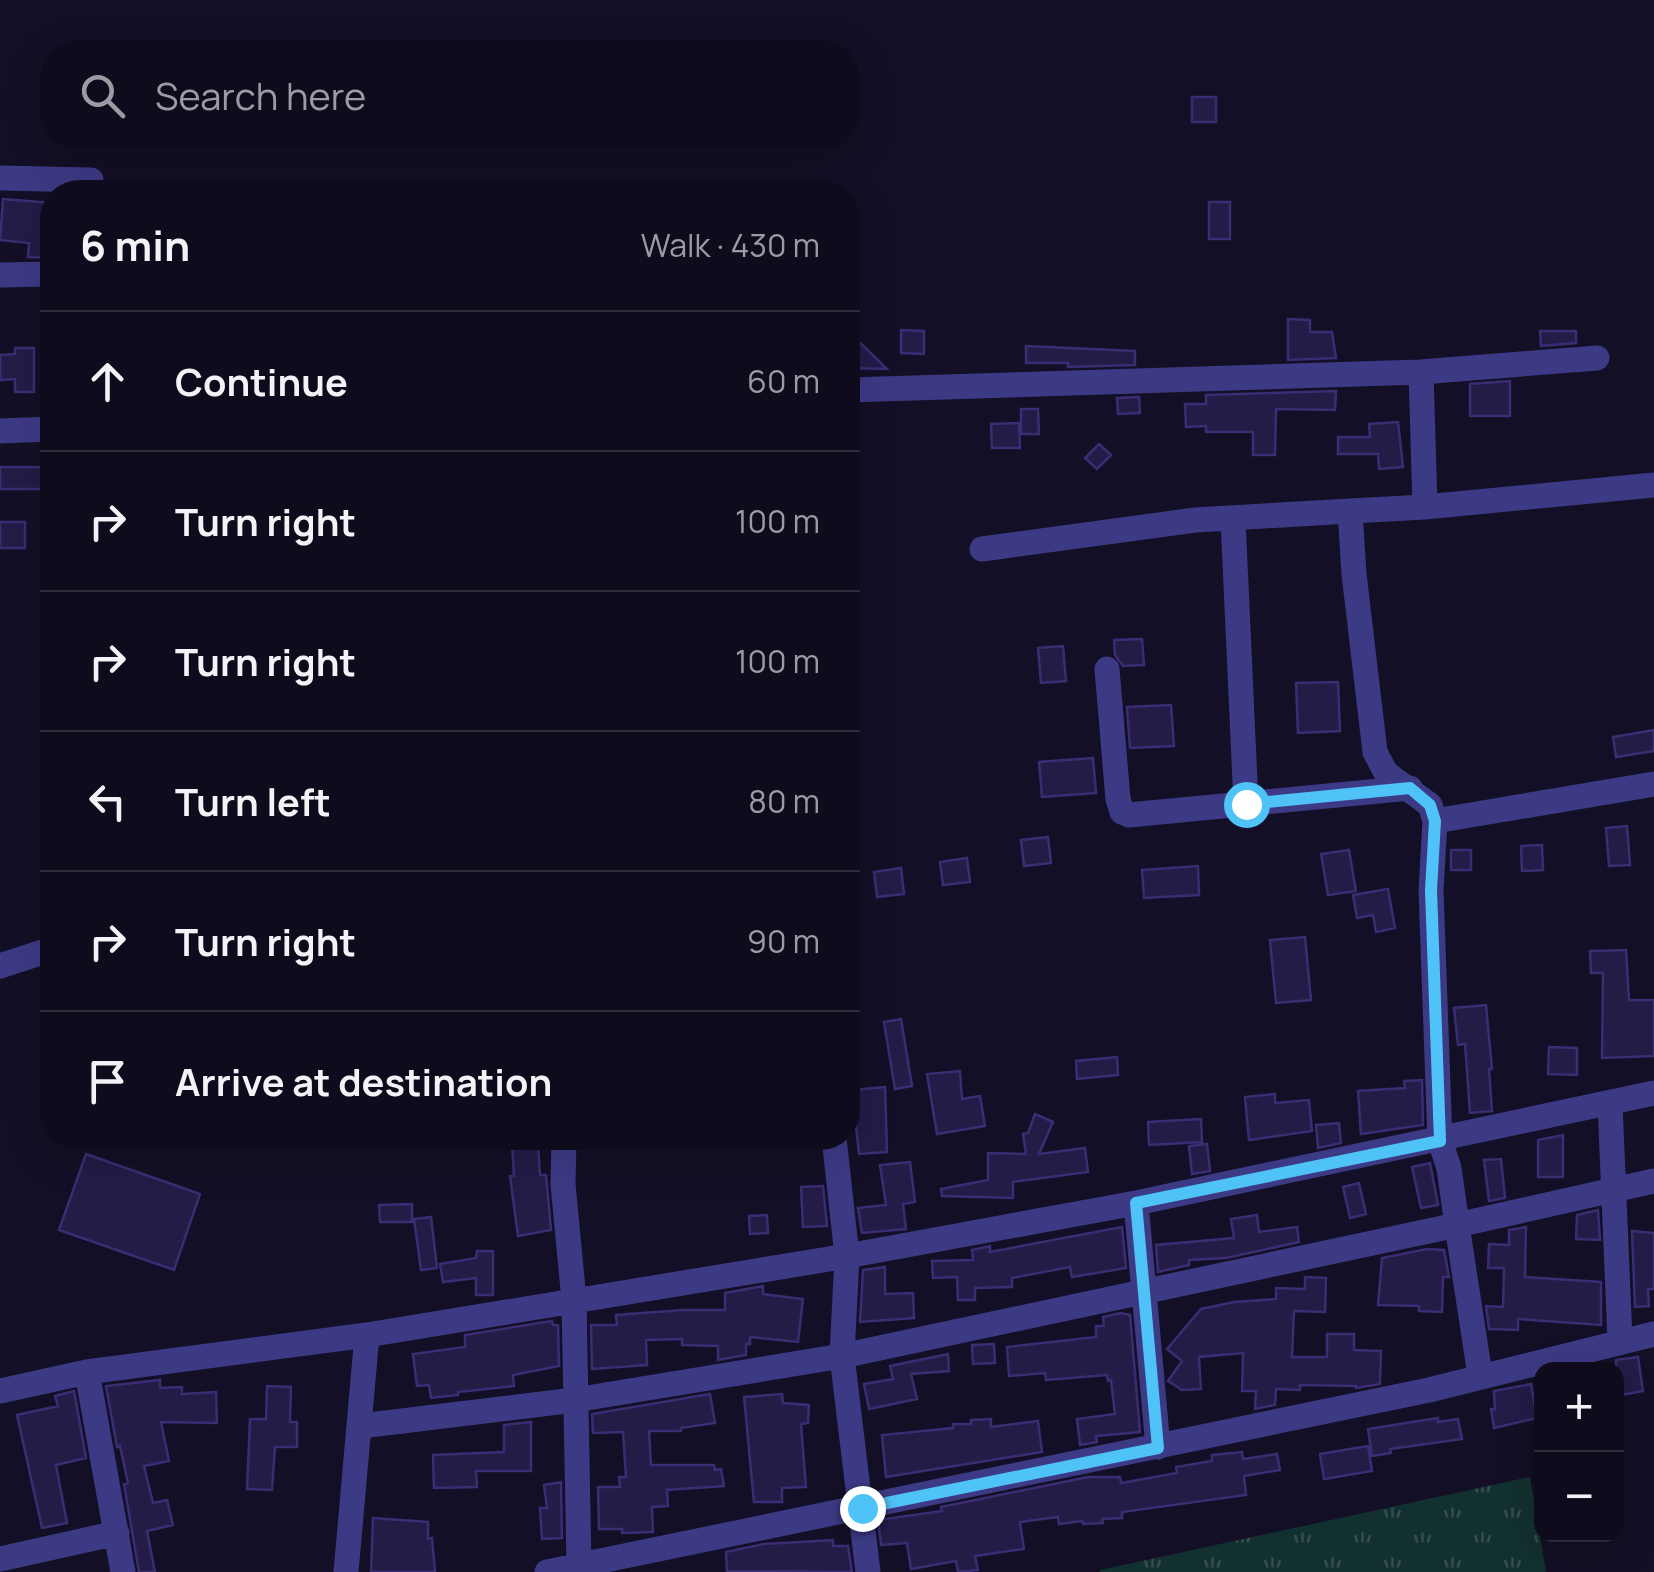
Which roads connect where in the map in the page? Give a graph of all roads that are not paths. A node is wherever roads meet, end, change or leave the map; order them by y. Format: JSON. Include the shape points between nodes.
{"nodes":[{"id":1,"x":0,"y":178,"type":"edge"},
{"id":2,"x":90,"y":180,"type":"dead end"},
{"id":3,"x":40,"y":274,"type":"edge"},
{"id":4,"x":0,"y":276,"type":"edge"},
{"id":5,"x":1597,"y":358,"type":"dead end"},
{"id":6,"x":1420,"y":372,"type":"junction"},
{"id":7,"x":860,"y":390,"type":"edge"},
{"id":8,"x":40,"y":429,"type":"edge"},
{"id":9,"x":0,"y":431,"type":"edge"},
{"id":10,"x":1654,"y":484,"type":"edge"},
{"id":11,"x":1425,"y":508,"type":"junction"},
{"id":12,"x":1350,"y":511,"type":"junction"},
{"id":13,"x":1233,"y":518,"type":"junction"},
{"id":14,"x":982,"y":549,"type":"dead end"},
{"id":15,"x":1107,"y":670,"type":"dead end"},
{"id":16,"x":1654,"y":784,"type":"edge"},
{"id":17,"x":1410,"y":788,"type":"junction"},
{"id":18,"x":1246,"y":804,"type":"junction"},
{"id":19,"x":1435,"y":821,"type":"junction"},
{"id":20,"x":40,"y":953,"type":"edge"},
{"id":21,"x":0,"y":966,"type":"edge"},
{"id":22,"x":1654,"y":1093,"type":"edge"},
{"id":23,"x":1610,"y":1103,"type":"junction"},
{"id":24,"x":1440,"y":1141,"type":"junction"},
{"id":25,"x":564,"y":1150,"type":"edge"},
{"id":26,"x":835,"y":1150,"type":"edge"},
{"id":27,"x":1654,"y":1181,"type":"edge"},
{"id":28,"x":1615,"y":1190,"type":"junction"},
{"id":29,"x":1136,"y":1203,"type":"junction"},
{"id":30,"x":1457,"y":1225,"type":"junction"},
{"id":31,"x":847,"y":1256,"type":"junction"},
{"id":32,"x":1144,"y":1293,"type":"junction"},
{"id":33,"x":574,"y":1300,"type":"junction"},
{"id":34,"x":1654,"y":1334,"type":"edge"},
{"id":35,"x":367,"y":1335,"type":"junction"},
{"id":36,"x":1620,"y":1340,"type":"junction"},
{"id":37,"x":842,"y":1356,"type":"junction"},
{"id":38,"x":87,"y":1372,"type":"junction"},
{"id":39,"x":1480,"y":1375,"type":"junction"},
{"id":40,"x":0,"y":1391,"type":"edge"},
{"id":41,"x":574,"y":1400,"type":"junction"},
{"id":42,"x":361,"y":1426,"type":"junction"},
{"id":43,"x":1158,"y":1448,"type":"junction"},
{"id":44,"x":862,"y":1508,"type":"junction"},
{"id":45,"x":118,"y":1533,"type":"junction"},
{"id":46,"x":0,"y":1559,"type":"edge"},
{"id":47,"x":579,"y":1566,"type":"junction"},
{"id":48,"x":123,"y":1572,"type":"edge"},
{"id":49,"x":346,"y":1572,"type":"edge"},
{"id":50,"x":547,"y":1572,"type":"edge"},
{"id":51,"x":868,"y":1572,"type":"edge"}],
"edges":[{"from":1,"to":2,"type":"street"},
{"from":3,"to":4,"type":"street"},
{"from":5,"to":6,"type":"street"},
{"from":6,"to":7,"type":"street"},
{"from":6,"to":11,"type":"street"},
{"from":8,"to":9,"type":"street"},
{"from":10,"to":11,"type":"street"},
{"from":11,"to":12,"type":"street"},
{"from":12,"to":13,"type":"street"},
{"from":12,"to":17,"type":"street","via":[[1375,752],[1386,773]]},
{"from":13,"to":14,"type":"street"},
{"from":13,"to":18,"type":"street"},
{"from":15,"to":18,"type":"street","via":[[1122,812]]},
{"from":16,"to":19,"type":"street"},
{"from":17,"to":18,"type":"street"},
{"from":17,"to":19,"type":"street","via":[[1430,805]]},
{"from":19,"to":24,"type":"street","via":[[1431,890]]},
{"from":20,"to":21,"type":"street"},
{"from":22,"to":23,"type":"street"},
{"from":23,"to":24,"type":"street"},
{"from":23,"to":28,"type":"street"},
{"from":24,"to":29,"type":"street"},
{"from":24,"to":30,"type":"street"},
{"from":25,"to":33,"type":"street"},
{"from":26,"to":31,"type":"street"},
{"from":27,"to":28,"type":"street"},
{"from":28,"to":30,"type":"street"},
{"from":28,"to":36,"type":"street"},
{"from":29,"to":31,"type":"street"},
{"from":29,"to":32,"type":"street"},
{"from":30,"to":32,"type":"street"},
{"from":30,"to":39,"type":"street"},
{"from":31,"to":33,"type":"street"},
{"from":31,"to":37,"type":"street"},
{"from":32,"to":37,"type":"street"},
{"from":32,"to":43,"type":"street"},
{"from":33,"to":35,"type":"street"},
{"from":33,"to":41,"type":"street"},
{"from":34,"to":36,"type":"street"},
{"from":35,"to":38,"type":"street"},
{"from":35,"to":42,"type":"street"},
{"from":36,"to":39,"type":"street"},
{"from":37,"to":41,"type":"street"},
{"from":37,"to":44,"type":"street"},
{"from":38,"to":40,"type":"street"},
{"from":38,"to":45,"type":"street"},
{"from":39,"to":43,"type":"street"},
{"from":41,"to":42,"type":"street"},
{"from":41,"to":47,"type":"street"},
{"from":42,"to":49,"type":"street"},
{"from":43,"to":44,"type":"street"},
{"from":44,"to":47,"type":"street"},
{"from":44,"to":51,"type":"street"},
{"from":45,"to":46,"type":"street"},
{"from":45,"to":48,"type":"street"},
{"from":47,"to":50,"type":"street"}]}
